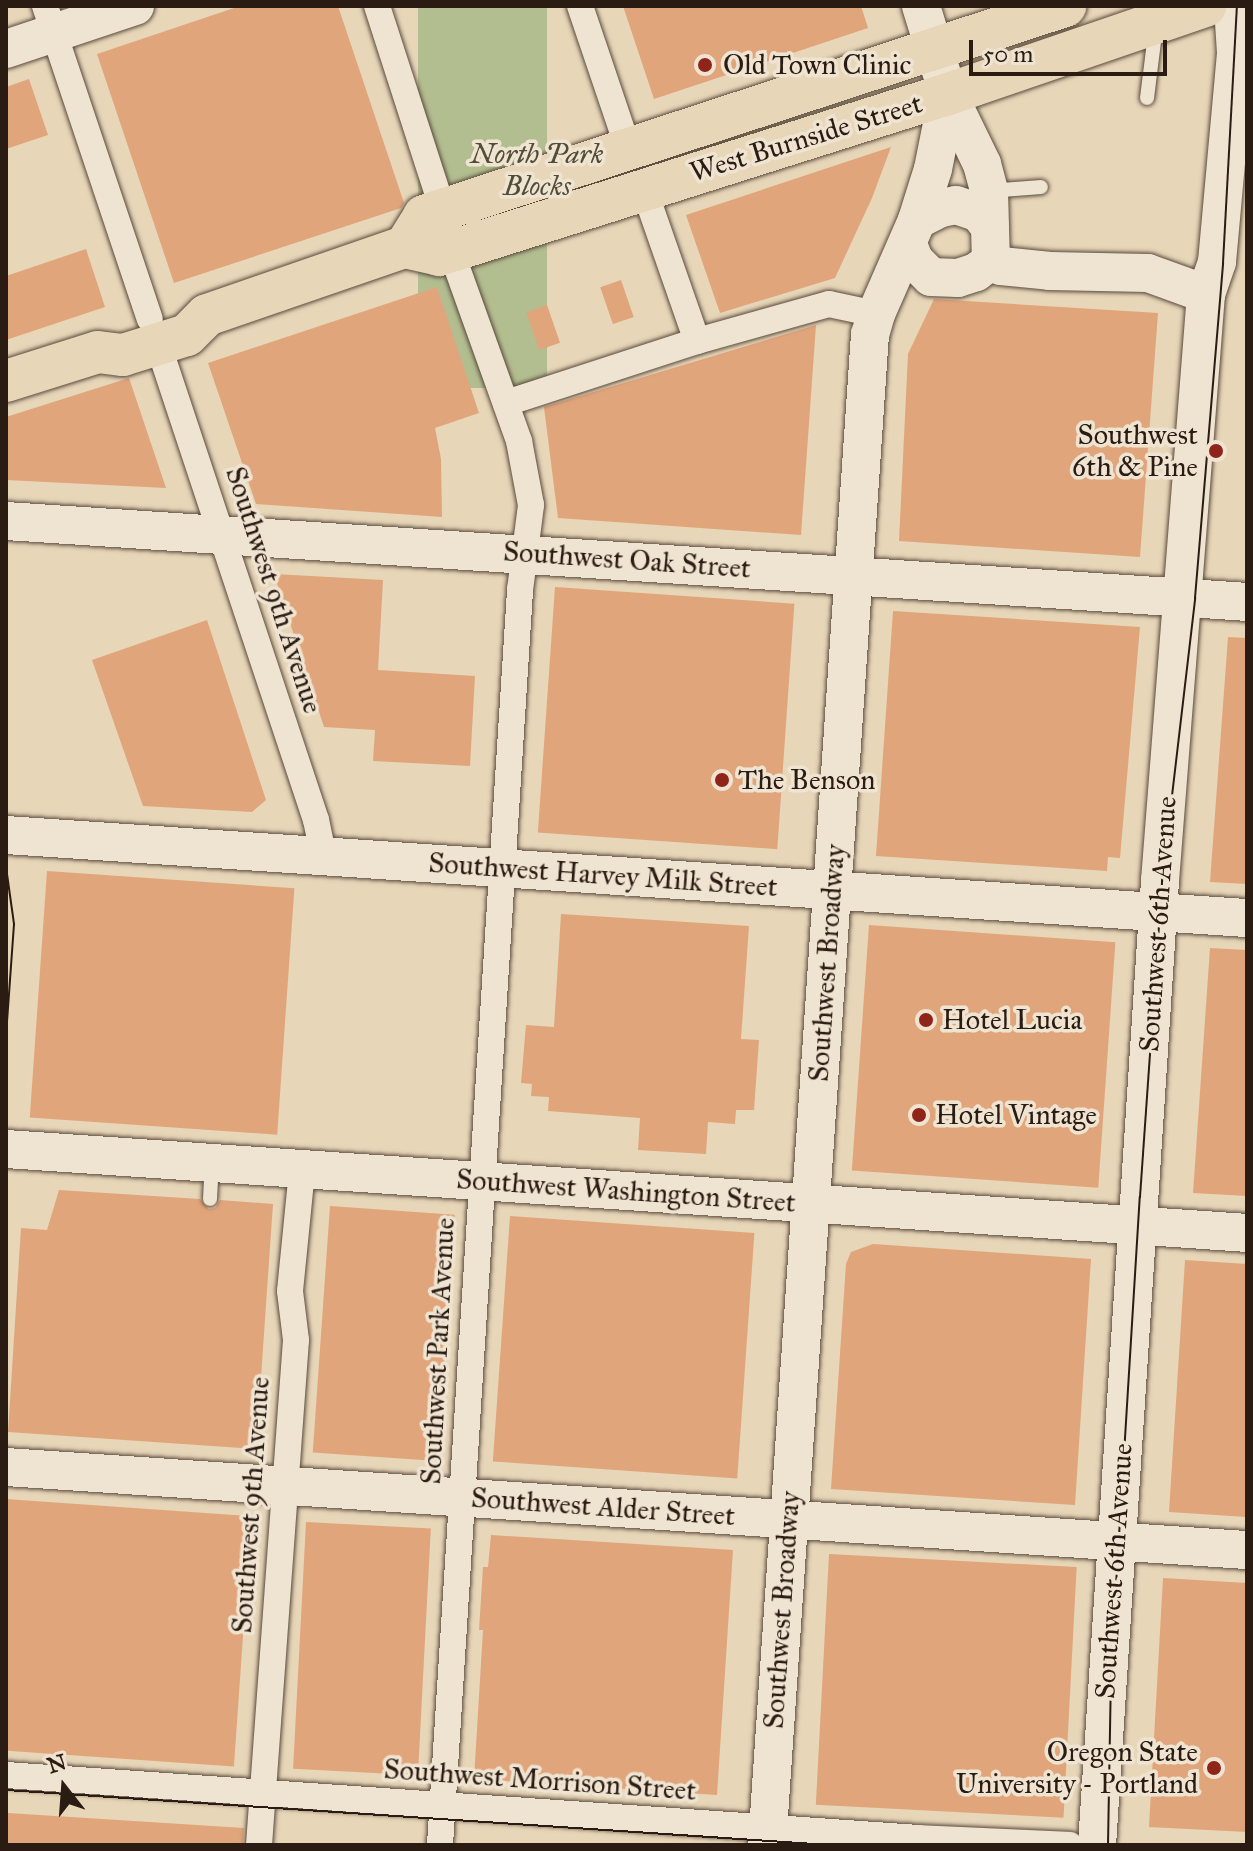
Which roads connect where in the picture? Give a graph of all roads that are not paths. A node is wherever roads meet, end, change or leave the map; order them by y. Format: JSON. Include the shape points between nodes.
{"nodes":[{"id":1,"x":135,"y":6,"type":"edge"},
{"id":2,"x":377,"y":6,"type":"edge"},
{"id":3,"x":580,"y":6,"type":"edge"},
{"id":4,"x":921,"y":6,"type":"edge"},
{"id":5,"x":1065,"y":6,"type":"edge"},
{"id":6,"x":1205,"y":6,"type":"edge"},
{"id":7,"x":1233,"y":6,"type":"edge"},
{"id":8,"x":50,"y":20,"type":"edge"},
{"id":9,"x":1157,"y":22,"type":"junction"},
{"id":10,"x":934,"y":48,"type":"junction"},
{"id":11,"x":6,"y":49,"type":"edge"},
{"id":12,"x":948,"y":94,"type":"junction"},
{"id":13,"x":1147,"y":98,"type":"dead end"},
{"id":14,"x":628,"y":148,"type":"junction"},
{"id":15,"x":1041,"y":187,"type":"dead end"},
{"id":16,"x":644,"y":189,"type":"junction"},
{"id":17,"x":443,"y":210,"type":"junction"},
{"id":18,"x":990,"y":226,"type":"junction"},
{"id":19,"x":912,"y":232,"type":"junction"},
{"id":20,"x":405,"y":247,"type":"junction"},
{"id":21,"x":451,"y":251,"type":"junction"},
{"id":22,"x":1206,"y":294,"type":"junction"},
{"id":23,"x":876,"y":314,"type":"junction"},
{"id":24,"x":154,"y":332,"type":"junction"},
{"id":25,"x":697,"y":341,"type":"junction"},
{"id":26,"x":6,"y":381,"type":"edge"},
{"id":27,"x":506,"y":403,"type":"junction"},
{"id":28,"x":6,"y":521,"type":"edge"},
{"id":29,"x":223,"y":535,"type":"junction"},
{"id":30,"x":523,"y":552,"type":"junction"},
{"id":31,"x":853,"y":575,"type":"junction"},
{"id":32,"x":1182,"y":597,"type":"junction"},
{"id":33,"x":1247,"y":602,"type":"edge"},
{"id":34,"x":6,"y":835,"type":"edge"},
{"id":35,"x":324,"y":857,"type":"junction"},
{"id":36,"x":502,"y":868,"type":"junction"},
{"id":37,"x":832,"y":890,"type":"junction"},
{"id":38,"x":1158,"y":912,"type":"junction"},
{"id":39,"x":1247,"y":918,"type":"edge"},
{"id":40,"x":6,"y":1149,"type":"edge"},
{"id":41,"x":302,"y":1170,"type":"junction"},
{"id":42,"x":481,"y":1181,"type":"junction"},
{"id":43,"x":810,"y":1204,"type":"junction"},
{"id":44,"x":1136,"y":1225,"type":"junction"},
{"id":45,"x":1247,"y":1233,"type":"edge"},
{"id":46,"x":6,"y":1467,"type":"edge"},
{"id":47,"x":284,"y":1485,"type":"junction"},
{"id":48,"x":461,"y":1497,"type":"junction"},
{"id":49,"x":788,"y":1521,"type":"junction"},
{"id":50,"x":1115,"y":1542,"type":"junction"},
{"id":51,"x":1247,"y":1550,"type":"edge"},
{"id":52,"x":6,"y":1775,"type":"edge"},
{"id":53,"x":262,"y":1792,"type":"junction"},
{"id":54,"x":443,"y":1805,"type":"junction"},
{"id":55,"x":768,"y":1836,"type":"edge"},
{"id":56,"x":259,"y":1845,"type":"edge"},
{"id":57,"x":440,"y":1845,"type":"edge"},
{"id":58,"x":1070,"y":1845,"type":"edge"},
{"id":59,"x":1097,"y":1845,"type":"edge"}],
"edges":[{"from":1,"to":8,"type":"street"},
{"from":2,"to":17,"type":"street"},
{"from":3,"to":14,"type":"street"},
{"from":4,"to":10,"type":"street","name":"Southwest Broadway"},
{"from":5,"to":10,"type":"main road","name":"West Burnside Street"},
{"from":6,"to":9,"type":"main road","name":"West Burnside Street"},
{"from":7,"to":22,"type":"street","name":"Southwest 6th Avenue","via":[[1236,53],[1221,221],[1217,262]]},
{"from":8,"to":11,"type":"street"},
{"from":8,"to":24,"type":"street","name":"Southwest 9th Avenue"},
{"from":9,"to":12,"type":"main road","name":"West Burnside Street"},
{"from":9,"to":13,"type":"lane"},
{"from":10,"to":12,"type":"street","name":"Southwest Broadway"},
{"from":10,"to":14,"type":"main road","name":"West Burnside Street"},
{"from":12,"to":16,"type":"main road","name":"West Burnside Street"},
{"from":12,"to":18,"type":"street","name":"Southwest Broadway","via":[[982,164]]},
{"from":12,"to":19,"type":"street","name":"Southwest Broadway","via":[[933,169]]},
{"from":14,"to":17,"type":"main road","name":"West Burnside Street"},
{"from":15,"to":18,"type":"lane"},
{"from":16,"to":21,"type":"main road","name":"West Burnside Street"},
{"from":16,"to":25,"type":"street"},
{"from":17,"to":20,"type":"main road","name":"West Burnside Street","via":[[424,216]]},
{"from":18,"to":19,"type":"street","via":[[979,213],[956,205]]},
{"from":18,"to":19,"type":"street","via":[[976,272],[958,278],[931,277],[914,260]]},
{"from":18,"to":22,"type":"street","via":[[1012,268],[1148,273]]},
{"from":19,"to":23,"type":"street","name":"Southwest Broadway"},
{"from":20,"to":21,"type":"main road","name":"West Burnside Street","via":[[439,255]]},
{"from":20,"to":24,"type":"main road","name":"West Burnside Street","via":[[207,315],[179,310]]},
{"from":21,"to":27,"type":"street","name":"Southwest Park Avenue"},
{"from":22,"to":32,"type":"street","name":"Southwest 6th Avenue"},
{"from":23,"to":25,"type":"street","via":[[829,304]]},
{"from":23,"to":31,"type":"street","name":"Southwest Broadway","via":[[870,335]]},
{"from":24,"to":26,"type":"main road","name":"West Burnside Street","via":[[116,330],[98,352]]},
{"from":24,"to":29,"type":"street","name":"Southwest 9th Avenue"},
{"from":25,"to":27,"type":"street"},
{"from":27,"to":30,"type":"street","name":"Southwest Park Avenue","via":[[531,505]]},
{"from":28,"to":29,"type":"street","name":"Southwest Oak Street"},
{"from":29,"to":30,"type":"street","name":"Southwest Oak Street"},
{"from":29,"to":35,"type":"street","name":"Southwest 9th Avenue"},
{"from":30,"to":31,"type":"street","name":"Southwest Oak Street"},
{"from":30,"to":36,"type":"street","name":"Southwest Park Avenue"},
{"from":31,"to":32,"type":"street","name":"Southwest Oak Street"},
{"from":31,"to":37,"type":"street","name":"Southwest Broadway"},
{"from":32,"to":33,"type":"street","name":"Southwest Oak Street"},
{"from":32,"to":38,"type":"street","name":"Southwest 6th Avenue"},
{"from":34,"to":35,"type":"street","name":"Southwest Harvey Milk Street"},
{"from":35,"to":36,"type":"street","name":"Southwest Harvey Milk Street"},
{"from":36,"to":37,"type":"street","name":"Southwest Harvey Milk Street"},
{"from":36,"to":42,"type":"street","name":"Southwest Park Avenue"},
{"from":37,"to":38,"type":"street","name":"Southwest Harvey Milk Street"},
{"from":37,"to":43,"type":"street","name":"Southwest Broadway"},
{"from":38,"to":39,"type":"street","name":"Southwest Harvey Milk Street"},
{"from":38,"to":44,"type":"street","name":"Southwest 6th Avenue"},
{"from":40,"to":41,"type":"street","name":"Southwest Washington Street","via":[[211,1181]]},
{"from":41,"to":42,"type":"street","name":"Southwest Washington Street"},
{"from":41,"to":47,"type":"street","name":"Southwest 9th Avenue","via":[[290,1291],[296,1340]]},
{"from":42,"to":43,"type":"street","name":"Southwest Washington Street"},
{"from":42,"to":48,"type":"street","name":"Southwest Park Avenue"},
{"from":43,"to":44,"type":"street","name":"Southwest Washington Street"},
{"from":43,"to":49,"type":"street","name":"Southwest Broadway"},
{"from":44,"to":45,"type":"street","name":"Southwest Washington Street"},
{"from":44,"to":50,"type":"street","name":"Southwest 6th Avenue"},
{"from":46,"to":47,"type":"street","name":"Southwest Alder Street"},
{"from":47,"to":48,"type":"street","name":"Southwest Alder Street"},
{"from":47,"to":53,"type":"street","name":"Southwest 9th Avenue"},
{"from":48,"to":49,"type":"street","name":"Southwest Alder Street"},
{"from":48,"to":54,"type":"street","name":"Southwest Park Avenue"},
{"from":49,"to":50,"type":"street","name":"Southwest Alder Street"},
{"from":49,"to":55,"type":"street","name":"Southwest Broadway"},
{"from":50,"to":51,"type":"street","name":"Southwest Alder Street"},
{"from":50,"to":59,"type":"street","name":"Southwest 6th Avenue"},
{"from":52,"to":53,"type":"street","name":"Southwest Morrison Street"},
{"from":53,"to":54,"type":"street","name":"Southwest Morrison Street"},
{"from":53,"to":56,"type":"street","name":"Southwest 9th Avenue"},
{"from":54,"to":55,"type":"street","name":"Southwest Morrison Street"},
{"from":54,"to":57,"type":"street","name":"Southwest Park Avenue"},
{"from":55,"to":58,"type":"street","name":"Southwest Morrison Street"}]}
